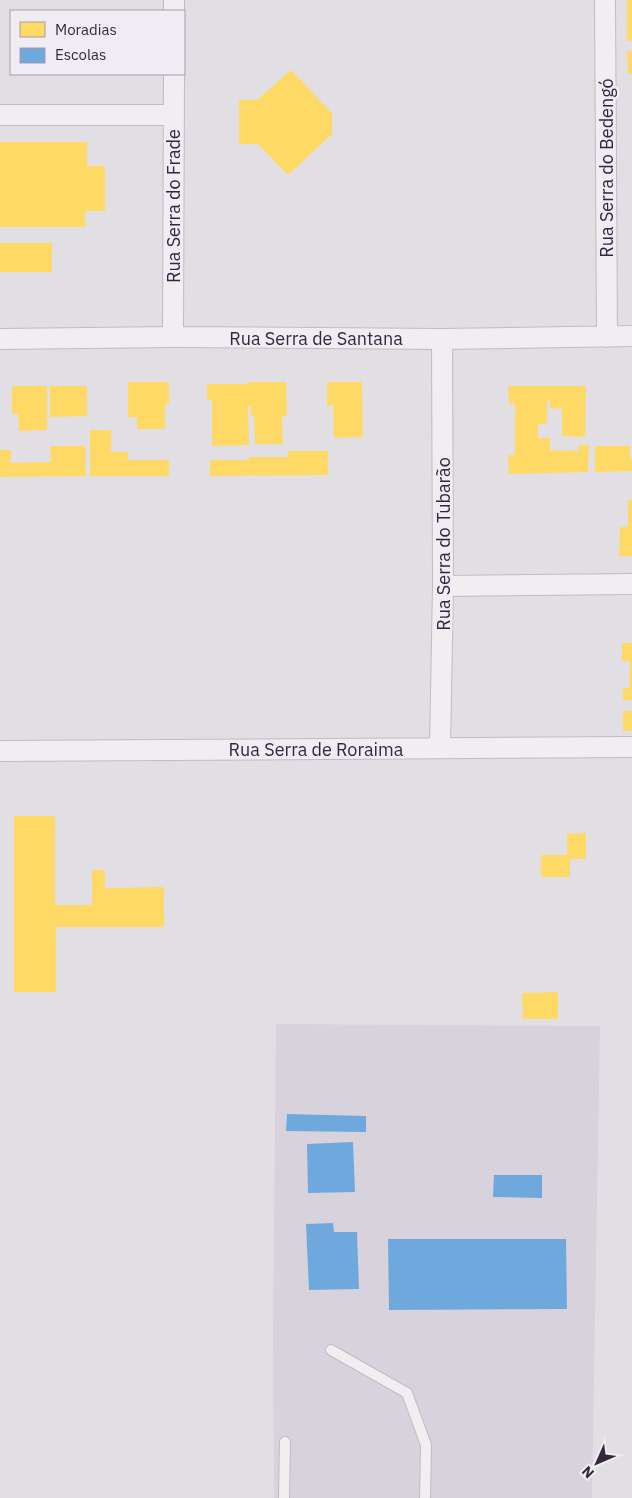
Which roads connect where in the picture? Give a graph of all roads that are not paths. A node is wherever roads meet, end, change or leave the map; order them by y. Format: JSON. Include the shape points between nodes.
{"nodes":[{"id":1,"x":604,"y":0,"type":"edge"},
{"id":2,"x":174,"y":75,"type":"edge"},
{"id":3,"x":0,"y":115,"type":"edge"},
{"id":4,"x":174,"y":115,"type":"junction"},
{"id":5,"x":632,"y":336,"type":"edge"},
{"id":6,"x":173,"y":337,"type":"junction"},
{"id":7,"x":607,"y":337,"type":"junction"},
{"id":8,"x":0,"y":339,"type":"edge"},
{"id":9,"x":442,"y":339,"type":"junction"},
{"id":10,"x":632,"y":584,"type":"edge"},
{"id":11,"x":444,"y":586,"type":"junction"},
{"id":12,"x":632,"y":747,"type":"edge"},
{"id":13,"x":440,"y":748,"type":"junction"},
{"id":14,"x":0,"y":751,"type":"edge"},
{"id":15,"x":331,"y":1350,"type":"dead end"},
{"id":16,"x":284,"y":1442,"type":"dead end"},
{"id":17,"x":284,"y":1498,"type":"edge"},
{"id":18,"x":425,"y":1498,"type":"edge"}],
"edges":[{"from":1,"to":7,"type":"street","name":"Rua Serra do Bedengó"},
{"from":2,"to":4,"type":"street","name":"Rua Serra do Frade"},
{"from":3,"to":4,"type":"street"},
{"from":4,"to":6,"type":"street","name":"Rua Serra do Frade"},
{"from":5,"to":7,"type":"street","name":"Rua Serra de Santana"},
{"from":6,"to":8,"type":"street","name":"Rua Serra de Santana"},
{"from":6,"to":9,"type":"street","name":"Rua Serra de Santana"},
{"from":7,"to":9,"type":"street","name":"Rua Serra de Santana"},
{"from":9,"to":11,"type":"street","name":"Rua Serra do Tubarão"},
{"from":10,"to":11,"type":"street"},
{"from":11,"to":13,"type":"street","name":"Rua Serra do Tubarão"},
{"from":12,"to":13,"type":"street","name":"Rua Serra de Roraima"},
{"from":13,"to":14,"type":"street","name":"Rua Serra de Roraima"},
{"from":15,"to":18,"type":"lane","via":[[407,1393],[426,1445]]},
{"from":16,"to":17,"type":"lane"}]}
